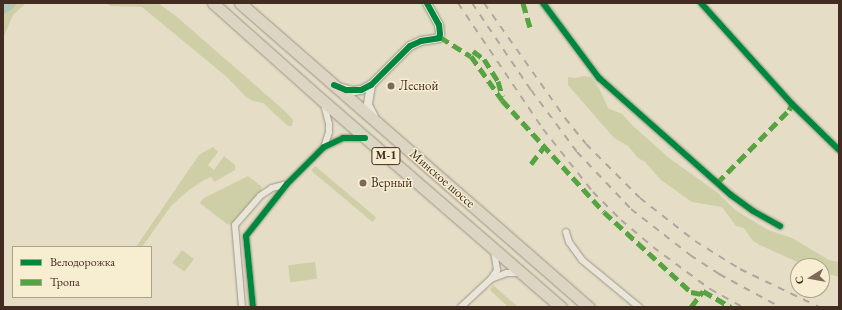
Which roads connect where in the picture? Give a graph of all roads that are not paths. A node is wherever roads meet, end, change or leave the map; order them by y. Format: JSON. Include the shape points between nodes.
{"nodes":[{"id":1,"x":213,"y":3,"type":"edge"},
{"id":2,"x":240,"y":3,"type":"edge"},
{"id":3,"x":427,"y":3,"type":"edge"},
{"id":4,"x":543,"y":3,"type":"edge"},
{"id":5,"x":701,"y":3,"type":"edge"},
{"id":6,"x":334,"y":85,"type":"junction"},
{"id":7,"x":371,"y":85,"type":"junction"},
{"id":8,"x":323,"y":102,"type":"junction"},
{"id":9,"x":379,"y":124,"type":"junction"},
{"id":10,"x":365,"y":138,"type":"junction"},
{"id":11,"x":324,"y":147,"type":"junction"},
{"id":12,"x":839,"y":150,"type":"edge"},
{"id":13,"x":287,"y":184,"type":"junction"},
{"id":14,"x":780,"y":226,"type":"dead end"},
{"id":15,"x":566,"y":232,"type":"dead end"},
{"id":16,"x":494,"y":250,"type":"junction"},
{"id":17,"x":522,"y":273,"type":"junction"},
{"id":18,"x":491,"y":279,"type":"junction"},
{"id":19,"x":242,"y":307,"type":"edge"},
{"id":20,"x":253,"y":307,"type":"edge"},
{"id":21,"x":461,"y":307,"type":"edge"},
{"id":22,"x":561,"y":307,"type":"edge"},
{"id":23,"x":589,"y":307,"type":"edge"},
{"id":24,"x":639,"y":307,"type":"edge"}],
"edges":[{"from":1,"to":8,"type":"highway","name":"Минское шоссе","number":"М-1"},
{"from":2,"to":6,"type":"highway","name":"Минское шоссе","number":"М-1"},
{"from":3,"to":7,"type":"street","via":[[439,25],[440,37],[410,46]]},
{"from":4,"to":14,"type":"street","via":[[599,78],[731,196]]},
{"from":5,"to":12,"type":"street","via":[[792,104]]},
{"from":6,"to":7,"type":"street","via":[[355,91]]},
{"from":6,"to":9,"type":"highway","name":"Минское шоссе","number":"М-1"},
{"from":7,"to":9,"type":"street","via":[[368,105]]},
{"from":8,"to":10,"type":"highway","name":"Минское шоссе","number":"М-1"},
{"from":8,"to":11,"type":"street","via":[[330,124]]},
{"from":9,"to":23,"type":"highway","name":"Минское шоссе","number":"М-1"},
{"from":10,"to":11,"type":"street","via":[[343,138]]},
{"from":10,"to":16,"type":"highway","name":"Минское шоссе","number":"М-1"},
{"from":11,"to":13,"type":"street"},
{"from":13,"to":19,"type":"street","via":[[272,188],[260,196],[235,225]]},
{"from":13,"to":20,"type":"street","via":[[246,236]]},
{"from":15,"to":24,"type":"street","via":[[569,242],[582,260]]},
{"from":16,"to":17,"type":"highway","name":"Минское шоссе","number":"М-1"},
{"from":16,"to":18,"type":"street","via":[[497,270]]},
{"from":17,"to":18,"type":"street"},
{"from":17,"to":22,"type":"highway","name":"Минское шоссе","number":"М-1"},
{"from":18,"to":21,"type":"street"}]}
